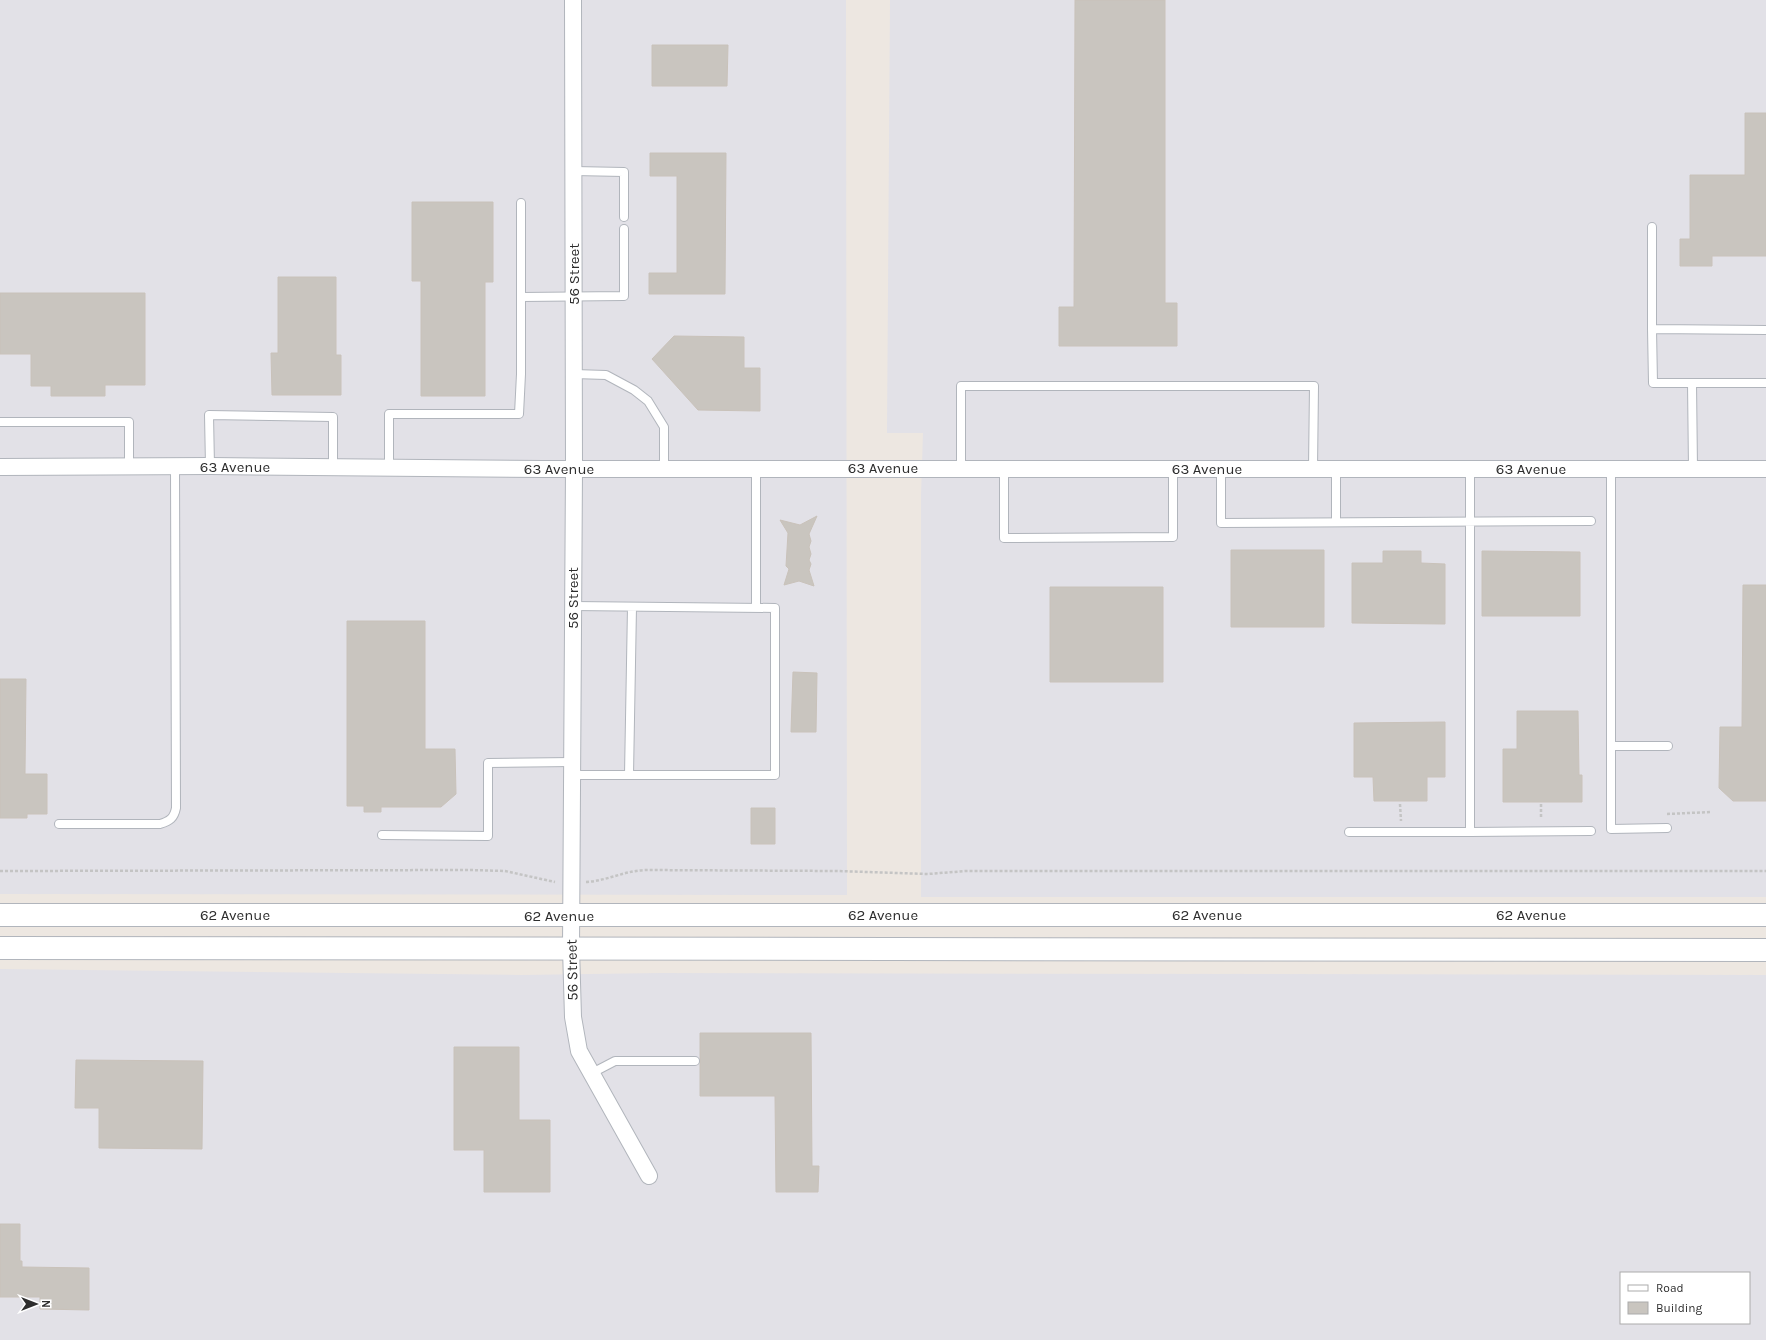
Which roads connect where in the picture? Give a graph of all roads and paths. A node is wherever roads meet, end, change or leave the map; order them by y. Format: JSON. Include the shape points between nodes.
{"nodes":[{"id":1,"x":573,"y":0,"type":"edge"},
{"id":2,"x":574,"y":171,"type":"junction"},
{"id":3,"x":521,"y":203,"type":"dead end"},
{"id":4,"x":624,"y":217,"type":"dead end"},
{"id":5,"x":1652,"y":227,"type":"dead end"},
{"id":6,"x":624,"y":229,"type":"dead end"},
{"id":7,"x":521,"y":297,"type":"junction"},
{"id":8,"x":574,"y":297,"type":"junction"},
{"id":9,"x":1652,"y":329,"type":"junction"},
{"id":10,"x":1766,"y":330,"type":"edge"},
{"id":11,"x":574,"y":374,"type":"junction"},
{"id":12,"x":1692,"y":383,"type":"junction"},
{"id":13,"x":1766,"y":384,"type":"edge"},
{"id":14,"x":0,"y":422,"type":"edge"},
{"id":15,"x":210,"y":466,"type":"junction"},
{"id":16,"x":129,"y":467,"type":"junction"},
{"id":17,"x":175,"y":467,"type":"junction"},
{"id":18,"x":333,"y":467,"type":"junction"},
{"id":19,"x":0,"y":468,"type":"edge"},
{"id":20,"x":389,"y":468,"type":"junction"},
{"id":21,"x":664,"y":468,"type":"junction"},
{"id":22,"x":756,"y":468,"type":"junction"},
{"id":23,"x":961,"y":468,"type":"junction"},
{"id":24,"x":1004,"y":468,"type":"junction"},
{"id":25,"x":1172,"y":468,"type":"junction"},
{"id":26,"x":1221,"y":468,"type":"junction"},
{"id":27,"x":1313,"y":468,"type":"junction"},
{"id":28,"x":1336,"y":468,"type":"junction"},
{"id":29,"x":1470,"y":468,"type":"junction"},
{"id":30,"x":1766,"y":468,"type":"edge"},
{"id":31,"x":574,"y":469,"type":"junction"},
{"id":32,"x":1611,"y":469,"type":"junction"},
{"id":33,"x":1693,"y":469,"type":"junction"},
{"id":34,"x":1470,"y":521,"type":"junction"},
{"id":35,"x":1591,"y":521,"type":"dead end"},
{"id":36,"x":1336,"y":522,"type":"junction"},
{"id":37,"x":573,"y":606,"type":"junction"},
{"id":38,"x":632,"y":607,"type":"junction"},
{"id":39,"x":756,"y":608,"type":"junction"},
{"id":40,"x":1611,"y":746,"type":"junction"},
{"id":41,"x":1668,"y":746,"type":"dead end"},
{"id":42,"x":572,"y":768,"type":"junction"},
{"id":43,"x":629,"y":775,"type":"junction"},
{"id":44,"x":1400,"y":804,"type":"dead end"},
{"id":45,"x":1711,"y":812,"type":"dead end"},
{"id":46,"x":1667,"y":814,"type":"dead end"},
{"id":47,"x":59,"y":824,"type":"dead end"},
{"id":48,"x":1667,"y":828,"type":"dead end"},
{"id":49,"x":1590,"y":831,"type":"dead end"},
{"id":50,"x":1349,"y":832,"type":"dead end"},
{"id":51,"x":1401,"y":832,"type":"junction"},
{"id":52,"x":1470,"y":832,"type":"junction"},
{"id":53,"x":382,"y":835,"type":"dead end"},
{"id":54,"x":0,"y":871,"type":"edge"},
{"id":55,"x":1766,"y":871,"type":"edge"},
{"id":56,"x":596,"y":881,"type":"dead end"},
{"id":57,"x":550,"y":882,"type":"dead end"},
{"id":58,"x":0,"y":915,"type":"edge"},
{"id":59,"x":1766,"y":915,"type":"edge"},
{"id":60,"x":571,"y":916,"type":"junction"},
{"id":61,"x":0,"y":948,"type":"edge"},
{"id":62,"x":571,"y":948,"type":"junction"},
{"id":63,"x":1766,"y":950,"type":"edge"},
{"id":64,"x":695,"y":1061,"type":"dead end"},
{"id":65,"x":592,"y":1073,"type":"junction"},
{"id":66,"x":649,"y":1176,"type":"dead end"}],
"edges":[{"from":1,"to":2,"type":"street","name":"56 Street"},
{"from":2,"to":4,"type":"lane","via":[[624,172]]},
{"from":2,"to":8,"type":"street","name":"56 Street"},
{"from":3,"to":7,"type":"lane"},
{"from":5,"to":9,"type":"lane"},
{"from":6,"to":8,"type":"lane","via":[[624,296]]},
{"from":7,"to":8,"type":"lane"},
{"from":7,"to":20,"type":"lane","via":[[519,414],[389,414]]},
{"from":8,"to":11,"type":"street","name":"56 Street"},
{"from":9,"to":10,"type":"lane"},
{"from":9,"to":12,"type":"lane","via":[[1653,383]]},
{"from":11,"to":21,"type":"lane","via":[[606,375],[648,401],[664,427]]},
{"from":11,"to":31,"type":"street","name":"56 Street"},
{"from":12,"to":13,"type":"lane"},
{"from":12,"to":33,"type":"lane"},
{"from":14,"to":16,"type":"lane","via":[[129,422]]},
{"from":15,"to":17,"type":"street","name":"63 Avenue"},
{"from":15,"to":18,"type":"street","name":"63 Avenue"},
{"from":15,"to":18,"type":"lane","via":[[209,415],[333,417]]},
{"from":16,"to":17,"type":"street","name":"63 Avenue"},
{"from":16,"to":19,"type":"street","name":"63 Avenue"},
{"from":17,"to":47,"type":"lane","via":[[174,815],[160,824]]},
{"from":18,"to":20,"type":"street","name":"63 Avenue"},
{"from":20,"to":31,"type":"street","name":"63 Avenue"},
{"from":21,"to":22,"type":"street","name":"63 Avenue"},
{"from":21,"to":31,"type":"street","name":"63 Avenue"},
{"from":22,"to":23,"type":"street","name":"63 Avenue"},
{"from":22,"to":39,"type":"lane"},
{"from":23,"to":24,"type":"street","name":"63 Avenue"},
{"from":23,"to":27,"type":"lane","via":[[961,386],[1314,386]]},
{"from":24,"to":25,"type":"street","name":"63 Avenue"},
{"from":24,"to":25,"type":"lane","via":[[1004,538],[1172,537]]},
{"from":25,"to":26,"type":"street","name":"63 Avenue"},
{"from":26,"to":27,"type":"street","name":"63 Avenue"},
{"from":26,"to":36,"type":"lane","via":[[1221,523]]},
{"from":27,"to":28,"type":"street","name":"63 Avenue"},
{"from":28,"to":29,"type":"street","name":"63 Avenue"},
{"from":28,"to":36,"type":"lane"},
{"from":29,"to":32,"type":"street","name":"63 Avenue"},
{"from":29,"to":34,"type":"lane"},
{"from":30,"to":33,"type":"street","name":"63 Avenue"},
{"from":31,"to":37,"type":"street","name":"56 Street"},
{"from":32,"to":33,"type":"street","name":"63 Avenue"},
{"from":32,"to":40,"type":"lane"},
{"from":34,"to":35,"type":"lane"},
{"from":34,"to":36,"type":"lane"},
{"from":34,"to":52,"type":"lane"},
{"from":37,"to":38,"type":"lane"},
{"from":37,"to":42,"type":"street","name":"56 Street"},
{"from":38,"to":39,"type":"lane"},
{"from":38,"to":43,"type":"lane"},
{"from":39,"to":43,"type":"lane","via":[[775,608],[775,776]]},
{"from":40,"to":41,"type":"lane"},
{"from":40,"to":48,"type":"lane","via":[[1611,829]]},
{"from":42,"to":43,"type":"lane"},
{"from":42,"to":53,"type":"lane","via":[[488,763],[488,836]]},
{"from":42,"to":60,"type":"street","name":"56 Street"},
{"from":44,"to":51,"type":"path"},
{"from":45,"to":46,"type":"path"},
{"from":49,"to":52,"type":"lane"},
{"from":50,"to":51,"type":"lane"},
{"from":51,"to":52,"type":"lane"},
{"from":54,"to":57,"type":"path","via":[[470,870],[505,871]]},
{"from":55,"to":56,"type":"path","via":[[1356,870],[928,874],[644,870]]},
{"from":58,"to":60,"type":"main road","name":"62 Avenue"},
{"from":59,"to":60,"type":"main road","name":"62 Avenue"},
{"from":60,"to":62,"type":"street","name":"56 Street"},
{"from":61,"to":62,"type":"main road"},
{"from":62,"to":63,"type":"main road"},
{"from":62,"to":65,"type":"street","name":"56 Street","via":[[572,1017],[579,1051]]},
{"from":64,"to":65,"type":"lane","via":[[615,1061]]},
{"from":65,"to":66,"type":"street","name":"56 Street"}]}
